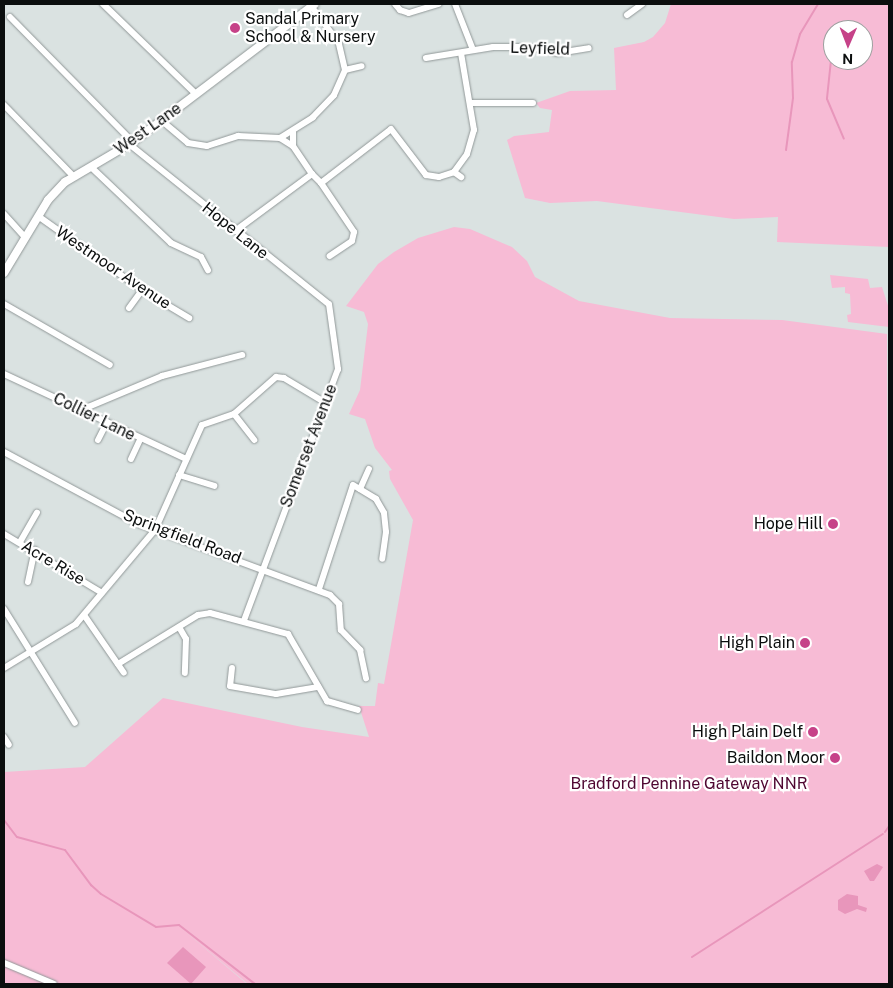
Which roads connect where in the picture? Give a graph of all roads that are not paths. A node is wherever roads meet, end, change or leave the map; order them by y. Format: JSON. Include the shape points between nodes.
{"nodes":[{"id":1,"x":103,"y":4,"type":"edge"},
{"id":2,"x":395,"y":4,"type":"edge"},
{"id":3,"x":439,"y":4,"type":"edge"},
{"id":4,"x":455,"y":4,"type":"edge"},
{"id":5,"x":642,"y":4,"type":"edge"},
{"id":6,"x":313,"y":5,"type":"edge"},
{"id":7,"x":627,"y":15,"type":"dead end"},
{"id":8,"x":10,"y":17,"type":"dead end"},
{"id":9,"x":589,"y":48,"type":"dead end"},
{"id":10,"x":473,"y":50,"type":"junction"},
{"id":11,"x":461,"y":52,"type":"junction"},
{"id":12,"x":426,"y":58,"type":"dead end"},
{"id":13,"x":362,"y":66,"type":"dead end"},
{"id":14,"x":345,"y":70,"type":"junction"},
{"id":15,"x":196,"y":94,"type":"junction"},
{"id":16,"x":471,"y":103,"type":"junction"},
{"id":17,"x":533,"y":103,"type":"dead end"},
{"id":18,"x":4,"y":105,"type":"edge"},
{"id":19,"x":162,"y":121,"type":"junction"},
{"id":20,"x":293,"y":132,"type":"junction"},
{"id":21,"x":280,"y":138,"type":"junction"},
{"id":22,"x":131,"y":143,"type":"junction"},
{"id":23,"x":293,"y":146,"type":"junction"},
{"id":24,"x":91,"y":167,"type":"junction"},
{"id":25,"x":454,"y":172,"type":"junction"},
{"id":26,"x":312,"y":174,"type":"junction"},
{"id":27,"x":461,"y":176,"type":"dead end"},
{"id":28,"x":74,"y":177,"type":"junction"},
{"id":29,"x":322,"y":183,"type":"junction"},
{"id":30,"x":4,"y":214,"type":"edge"},
{"id":31,"x":38,"y":216,"type":"junction"},
{"id":32,"x":235,"y":231,"type":"junction"},
{"id":33,"x":26,"y":237,"type":"junction"},
{"id":34,"x":330,"y":256,"type":"dead end"},
{"id":35,"x":208,"y":270,"type":"dead end"},
{"id":36,"x":4,"y":273,"type":"edge"},
{"id":37,"x":142,"y":290,"type":"junction"},
{"id":38,"x":4,"y":304,"type":"edge"},
{"id":39,"x":129,"y":308,"type":"dead end"},
{"id":40,"x":189,"y":318,"type":"dead end"},
{"id":41,"x":331,"y":322,"type":"joint"},
{"id":42,"x":242,"y":355,"type":"dead end"},
{"id":43,"x":110,"y":365,"type":"dead end"},
{"id":44,"x":4,"y":374,"type":"edge"},
{"id":45,"x":326,"y":403,"type":"junction"},
{"id":46,"x":81,"y":410,"type":"junction"},
{"id":47,"x":234,"y":414,"type":"junction"},
{"id":48,"x":107,"y":422,"type":"junction"},
{"id":49,"x":98,"y":440,"type":"dead end"},
{"id":50,"x":140,"y":440,"type":"junction"},
{"id":51,"x":254,"y":440,"type":"dead end"},
{"id":52,"x":4,"y":452,"type":"edge"},
{"id":53,"x":131,"y":459,"type":"dead end"},
{"id":54,"x":186,"y":459,"type":"junction"},
{"id":55,"x":369,"y":469,"type":"dead end"},
{"id":56,"x":179,"y":475,"type":"junction"},
{"id":57,"x":214,"y":486,"type":"dead end"},
{"id":58,"x":360,"y":488,"type":"junction"},
{"id":59,"x":37,"y":513,"type":"dead end"},
{"id":60,"x":155,"y":530,"type":"junction"},
{"id":61,"x":4,"y":534,"type":"edge"},
{"id":62,"x":20,"y":542,"type":"junction"},
{"id":63,"x":35,"y":550,"type":"junction"},
{"id":64,"x":382,"y":558,"type":"dead end"},
{"id":65,"x":261,"y":567,"type":"junction"},
{"id":66,"x":28,"y":582,"type":"dead end"},
{"id":67,"x":318,"y":589,"type":"junction"},
{"id":68,"x":102,"y":593,"type":"junction"},
{"id":69,"x":4,"y":609,"type":"edge"},
{"id":70,"x":84,"y":615,"type":"junction"},
{"id":71,"x":244,"y":620,"type":"junction"},
{"id":72,"x":179,"y":627,"type":"junction"},
{"id":73,"x":31,"y":652,"type":"junction"},
{"id":74,"x":118,"y":664,"type":"junction"},
{"id":75,"x":4,"y":668,"type":"edge"},
{"id":76,"x":232,"y":668,"type":"dead end"},
{"id":77,"x":124,"y":673,"type":"dead end"},
{"id":78,"x":185,"y":674,"type":"dead end"},
{"id":79,"x":366,"y":678,"type":"dead end"},
{"id":80,"x":318,"y":688,"type":"junction"},
{"id":81,"x":358,"y":710,"type":"dead end"},
{"id":82,"x":75,"y":723,"type":"dead end"},
{"id":83,"x":4,"y":737,"type":"edge"},
{"id":84,"x":8,"y":745,"type":"dead end"},
{"id":85,"x":4,"y":963,"type":"edge"},
{"id":86,"x":54,"y":984,"type":"edge"}],
"edges":[{"from":1,"to":15,"type":"street"},
{"from":2,"to":3,"type":"street","via":[[409,13]]},
{"from":4,"to":10,"type":"street"},
{"from":5,"to":7,"type":"street"},
{"from":6,"to":14,"type":"street","via":[[339,43]]},
{"from":6,"to":15,"type":"street","name":"West Lane"},
{"from":8,"to":22,"type":"street","name":"Hope Lane"},
{"from":9,"to":10,"type":"street","name":"Leyfield","via":[[558,53],[531,47]]},
{"from":10,"to":11,"type":"street","name":"Leyfield"},
{"from":11,"to":12,"type":"street","name":"Leyfield"},
{"from":11,"to":16,"type":"street"},
{"from":13,"to":14,"type":"street"},
{"from":14,"to":20,"type":"street","via":[[340,86],[329,102]]},
{"from":15,"to":19,"type":"street","name":"West Lane"},
{"from":16,"to":17,"type":"street"},
{"from":16,"to":25,"type":"street","via":[[472,141]]},
{"from":18,"to":28,"type":"street"},
{"from":19,"to":21,"type":"street","via":[[183,141],[200,146],[238,136]]},
{"from":19,"to":22,"type":"street","name":"West Lane"},
{"from":20,"to":21,"type":"street"},
{"from":20,"to":23,"type":"street"},
{"from":21,"to":23,"type":"street"},
{"from":22,"to":24,"type":"street","name":"West Lane"},
{"from":22,"to":32,"type":"street","name":"Hope Lane"},
{"from":23,"to":26,"type":"street"},
{"from":24,"to":28,"type":"street","name":"West Lane"},
{"from":24,"to":35,"type":"street","via":[[171,243],[201,257]]},
{"from":25,"to":27,"type":"street"},
{"from":25,"to":29,"type":"street","via":[[439,177],[426,174],[391,129]]},
{"from":26,"to":29,"type":"street"},
{"from":26,"to":32,"type":"street"},
{"from":28,"to":31,"type":"street","name":"West Lane","via":[[48,200]]},
{"from":29,"to":34,"type":"street","via":[[354,232],[352,242]]},
{"from":30,"to":33,"type":"street"},
{"from":31,"to":33,"type":"street","name":"West Lane"},
{"from":31,"to":37,"type":"street","name":"Westmoor Avenue"},
{"from":32,"to":41,"type":"street","name":"Hope Lane","via":[[329,304]]},
{"from":33,"to":36,"type":"street","name":"West Lane"},
{"from":37,"to":39,"type":"street"},
{"from":37,"to":40,"type":"street","name":"Westmoor Avenue"},
{"from":38,"to":43,"type":"street"},
{"from":41,"to":45,"type":"street","name":"Somerset Avenue","via":[[339,365]]},
{"from":42,"to":46,"type":"street","via":[[162,376]]},
{"from":44,"to":46,"type":"street","name":"Collier Lane"},
{"from":45,"to":47,"type":"street","via":[[280,377],[272,380]]},
{"from":45,"to":65,"type":"street","name":"Somerset Avenue"},
{"from":46,"to":48,"type":"street","name":"Collier Lane"},
{"from":47,"to":51,"type":"street"},
{"from":47,"to":54,"type":"street","via":[[202,425]]},
{"from":48,"to":49,"type":"street"},
{"from":48,"to":50,"type":"street","name":"Collier Lane"},
{"from":50,"to":53,"type":"street"},
{"from":50,"to":54,"type":"street","name":"Collier Lane"},
{"from":52,"to":60,"type":"street","name":"Springfield Road"},
{"from":54,"to":56,"type":"street"},
{"from":55,"to":58,"type":"street"},
{"from":56,"to":57,"type":"street"},
{"from":56,"to":60,"type":"street"},
{"from":58,"to":64,"type":"street","via":[[376,499],[384,513],[386,532]]},
{"from":58,"to":67,"type":"street","via":[[353,485]]},
{"from":59,"to":62,"type":"street"},
{"from":60,"to":65,"type":"street","name":"Springfield Road"},
{"from":60,"to":68,"type":"street"},
{"from":61,"to":62,"type":"street","name":"Acre Rise"},
{"from":62,"to":63,"type":"street","name":"Acre Rise"},
{"from":63,"to":66,"type":"street"},
{"from":63,"to":68,"type":"street","name":"Acre Rise"},
{"from":65,"to":67,"type":"street","name":"Springfield Road"},
{"from":65,"to":71,"type":"street","name":"Somerset Avenue"},
{"from":67,"to":79,"type":"street","name":"Springfield Road","via":[[337,601],[339,627],[360,650]]},
{"from":68,"to":70,"type":"street"},
{"from":69,"to":73,"type":"street"},
{"from":70,"to":73,"type":"street","via":[[76,624]]},
{"from":70,"to":74,"type":"street"},
{"from":71,"to":72,"type":"street","via":[[206,612]]},
{"from":71,"to":80,"type":"street","via":[[288,634]]},
{"from":72,"to":74,"type":"street"},
{"from":72,"to":78,"type":"street","via":[[186,639]]},
{"from":73,"to":75,"type":"street"},
{"from":73,"to":82,"type":"street"},
{"from":74,"to":77,"type":"street"},
{"from":76,"to":80,"type":"street","via":[[230,686],[276,694]]},
{"from":80,"to":81,"type":"street","via":[[327,701]]},
{"from":83,"to":84,"type":"street"},
{"from":85,"to":86,"type":"street"}]}
